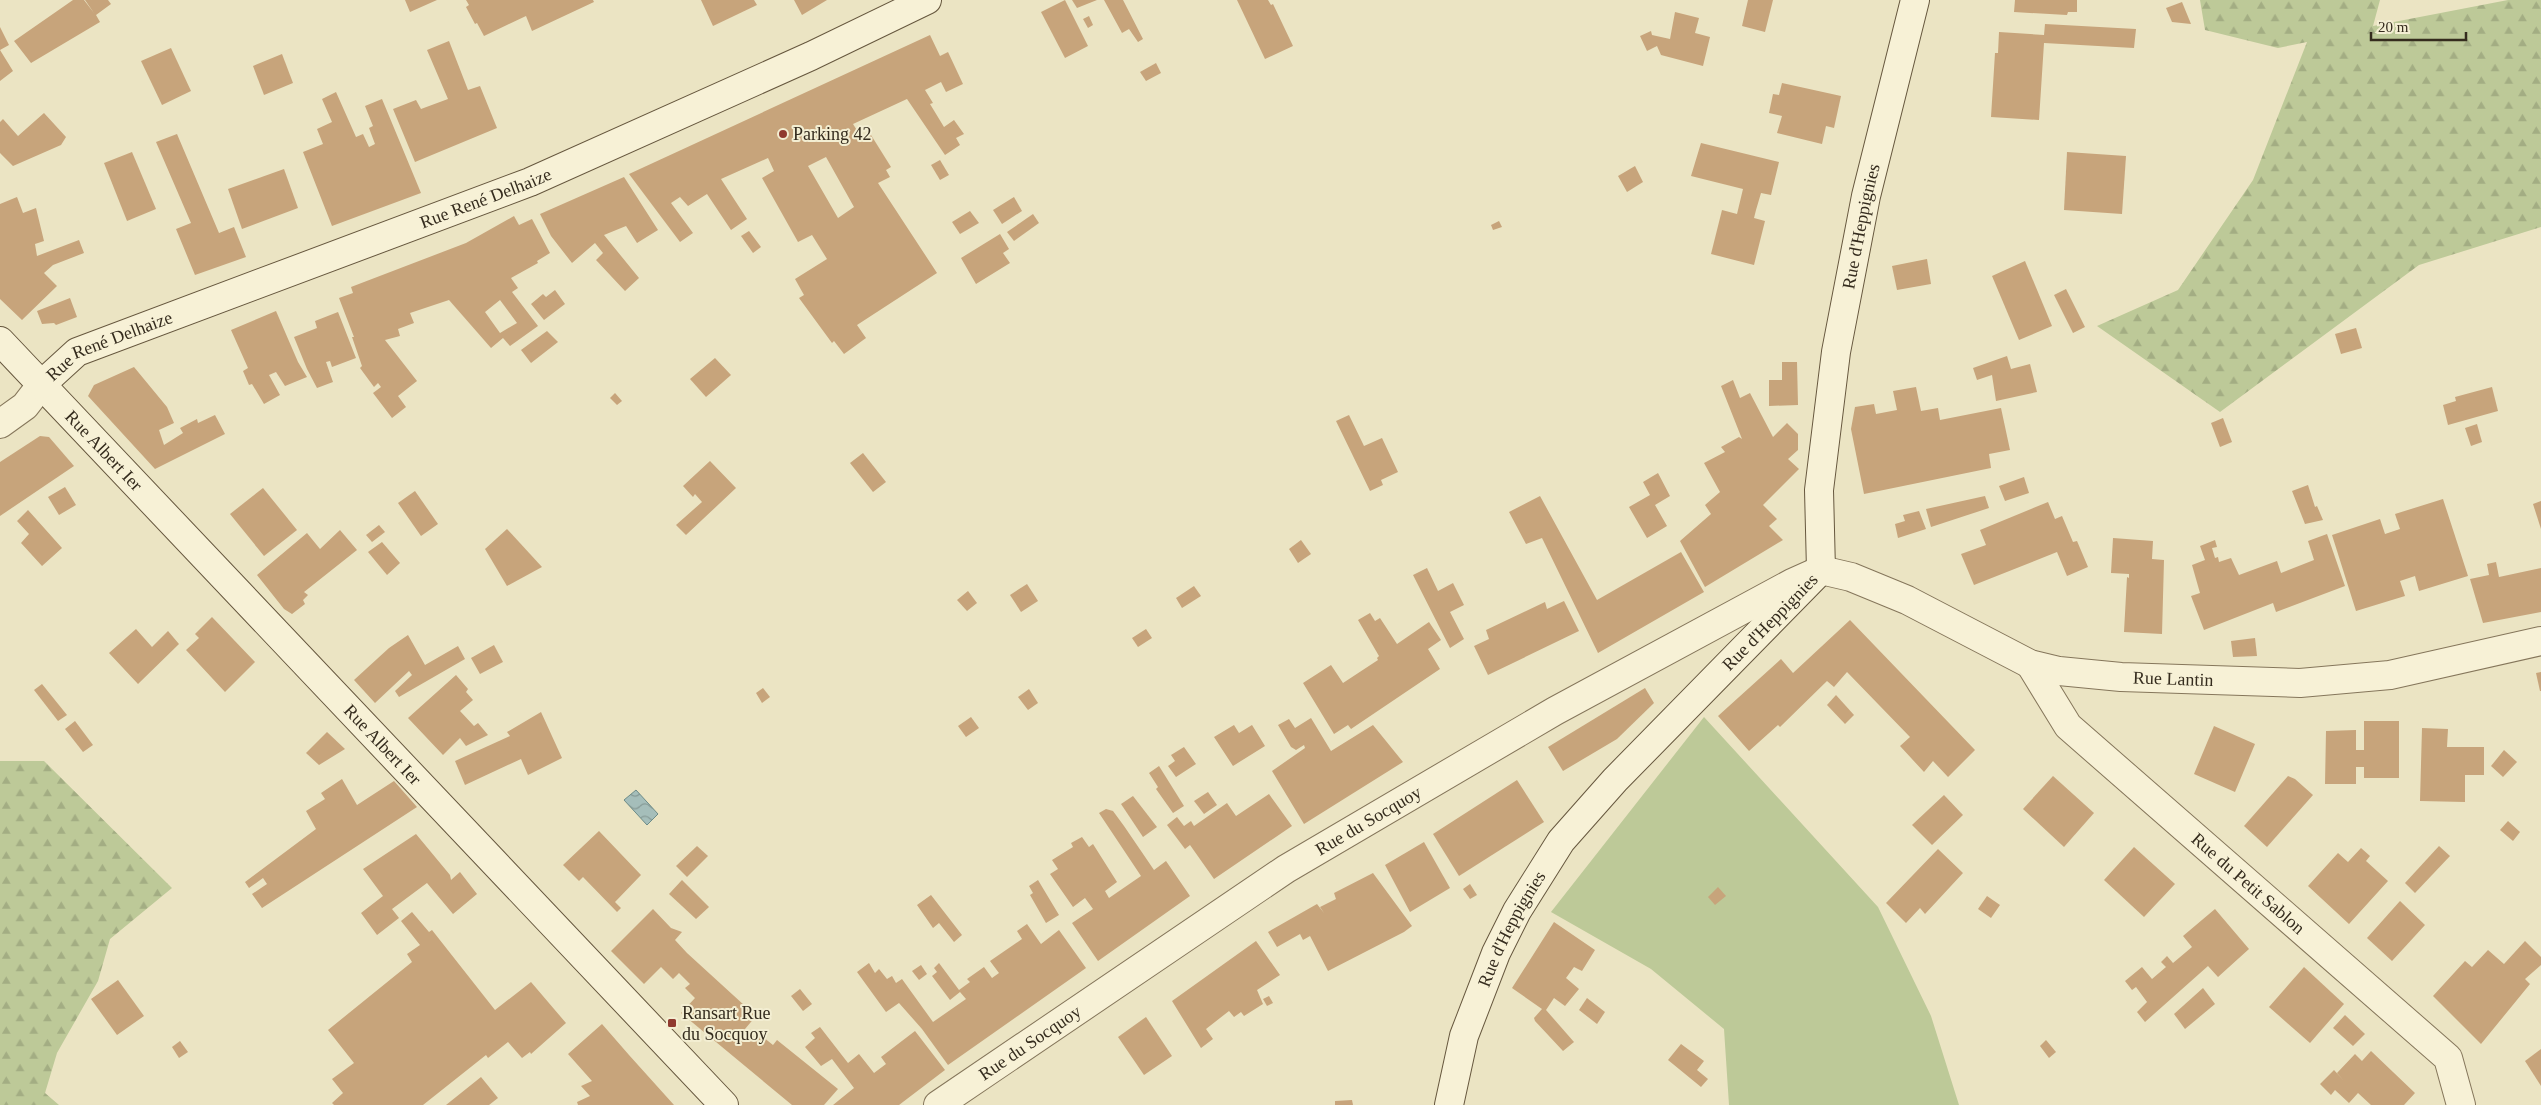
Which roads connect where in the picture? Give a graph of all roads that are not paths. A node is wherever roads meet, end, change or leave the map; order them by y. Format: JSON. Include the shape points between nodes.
{"nodes":[{"id":1,"x":927,"y":0,"type":"edge"},
{"id":2,"x":1915,"y":0,"type":"edge"},
{"id":3,"x":0,"y":342,"type":"edge"},
{"id":4,"x":42,"y":384,"type":"junction"},
{"id":5,"x":0,"y":424,"type":"edge"},
{"id":6,"x":1821,"y":570,"type":"junction"},
{"id":7,"x":2541,"y":641,"type":"edge"},
{"id":8,"x":2030,"y":664,"type":"junction"},
{"id":9,"x":724,"y":1105,"type":"edge"},
{"id":10,"x":938,"y":1105,"type":"edge"},
{"id":11,"x":1449,"y":1105,"type":"edge"},
{"id":12,"x":2461,"y":1105,"type":"edge"}],
"edges":[{"from":1,"to":4,"type":"street","name":"Rue René Delhaize","via":[[811,56],[530,182],[77,352]]},
{"from":2,"to":6,"type":"street","name":"Rue d'Heppignies","via":[[1866,196],[1836,352],[1819,490]]},
{"from":3,"to":4,"type":"street","name":"Rue Albert Ier"},
{"from":4,"to":5,"type":"street","name":"Rue René Delhaize","via":[[26,406]]},
{"from":4,"to":9,"type":"street","name":"Rue Albert Ier"},
{"from":6,"to":8,"type":"street","name":"Rue Lantin","via":[[1851,577],[1907,600]]},
{"from":6,"to":10,"type":"street","name":"Rue du Socquoy","via":[[1792,582],[1564,706],[1286,869]]},
{"from":6,"to":11,"type":"street","name":"Rue d'Heppignies","via":[[1615,780],[1561,841],[1517,911],[1496,953],[1464,1036]]},
{"from":7,"to":8,"type":"street","name":"Rue Lantin","via":[[2390,675],[2300,683],[2121,677],[2059,671]]},
{"from":8,"to":12,"type":"street","name":"Rue du Petit Sablon","via":[[2068,726],[2448,1058]]}]}
